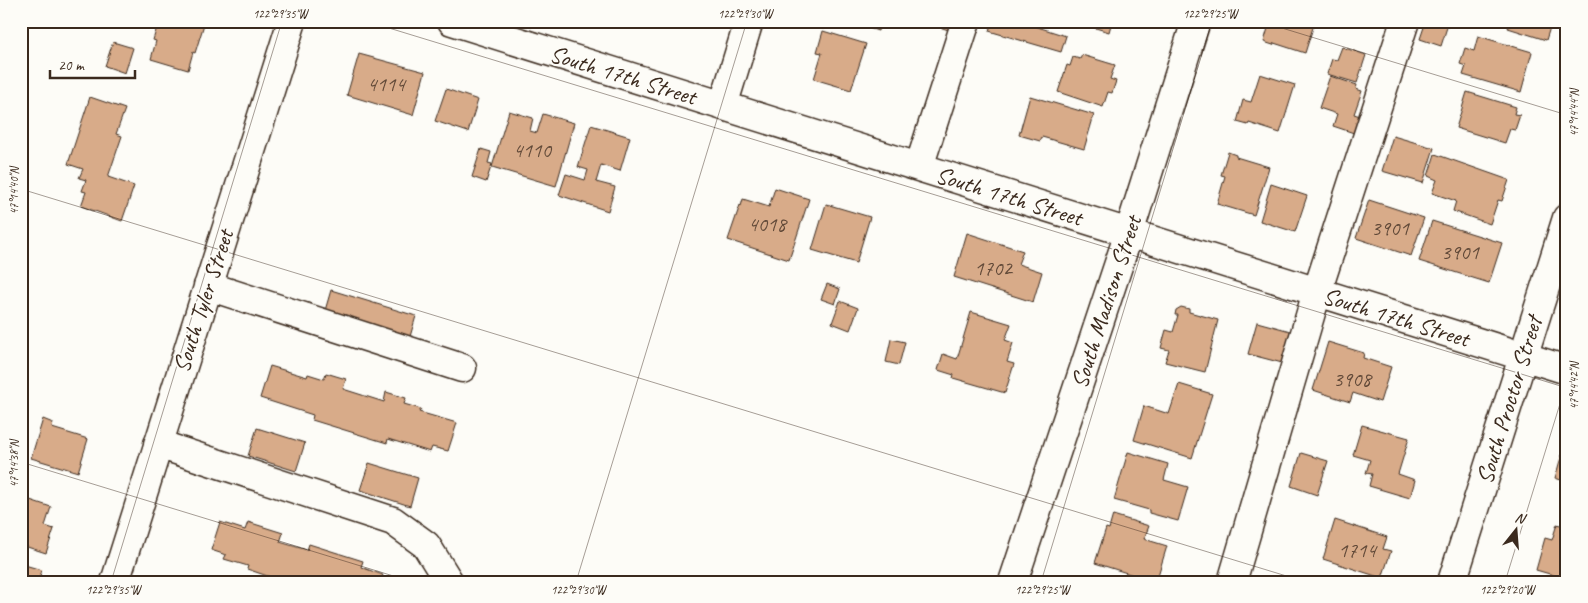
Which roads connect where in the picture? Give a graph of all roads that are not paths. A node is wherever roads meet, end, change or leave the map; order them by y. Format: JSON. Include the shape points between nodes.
{"nodes":[{"id":1,"x":292,"y":21,"type":"edge"},
{"id":2,"x":452,"y":21,"type":"edge"},
{"id":3,"x":749,"y":21,"type":"edge"},
{"id":4,"x":966,"y":21,"type":"edge"},
{"id":5,"x":1196,"y":21,"type":"edge"},
{"id":6,"x":1405,"y":21,"type":"edge"},
{"id":7,"x":514,"y":30,"type":"edge"},
{"id":8,"x":723,"y":106,"type":"junction"},
{"id":9,"x":919,"y":167,"type":"junction"},
{"id":10,"x":1567,"y":218,"type":"edge"},
{"id":11,"x":1129,"y":234,"type":"junction"},
{"id":12,"x":208,"y":286,"type":"junction"},
{"id":13,"x":1317,"y":292,"type":"junction"},
{"id":14,"x":1523,"y":355,"type":"junction"},
{"id":15,"x":462,"y":368,"type":"dead end"},
{"id":16,"x":1567,"y":370,"type":"edge"},
{"id":17,"x":158,"y":444,"type":"junction"},
{"id":18,"x":115,"y":582,"type":"edge"},
{"id":19,"x":449,"y":582,"type":"edge"},
{"id":20,"x":1013,"y":582,"type":"edge"},
{"id":21,"x":1232,"y":582,"type":"edge"},
{"id":22,"x":1452,"y":582,"type":"edge"}],
"edges":[{"from":1,"to":12,"type":"street","name":"South Tyler Street"},
{"from":2,"to":7,"type":"street","name":"South 17th Street"},
{"from":3,"to":8,"type":"street"},
{"from":4,"to":9,"type":"street"},
{"from":5,"to":11,"type":"street","name":"South Madison Street"},
{"from":6,"to":13,"type":"street"},
{"from":7,"to":8,"type":"street","name":"South 17th Street"},
{"from":8,"to":9,"type":"street","name":"South 17th Street"},
{"from":9,"to":11,"type":"street","name":"South 17th Street"},
{"from":10,"to":14,"type":"street","name":"South Proctor Street"},
{"from":11,"to":13,"type":"street","name":"South 17th Street"},
{"from":11,"to":20,"type":"street","name":"South Madison Street"},
{"from":12,"to":15,"type":"street"},
{"from":12,"to":17,"type":"street","name":"South Tyler Street"},
{"from":13,"to":14,"type":"street","name":"South 17th Street"},
{"from":13,"to":21,"type":"street"},
{"from":14,"to":16,"type":"street","name":"South 17th Street"},
{"from":14,"to":22,"type":"street","name":"South Proctor Street"},
{"from":17,"to":18,"type":"street","name":"South Tyler Street"},
{"from":17,"to":19,"type":"street","via":[[393,521],[426,545]]}]}
